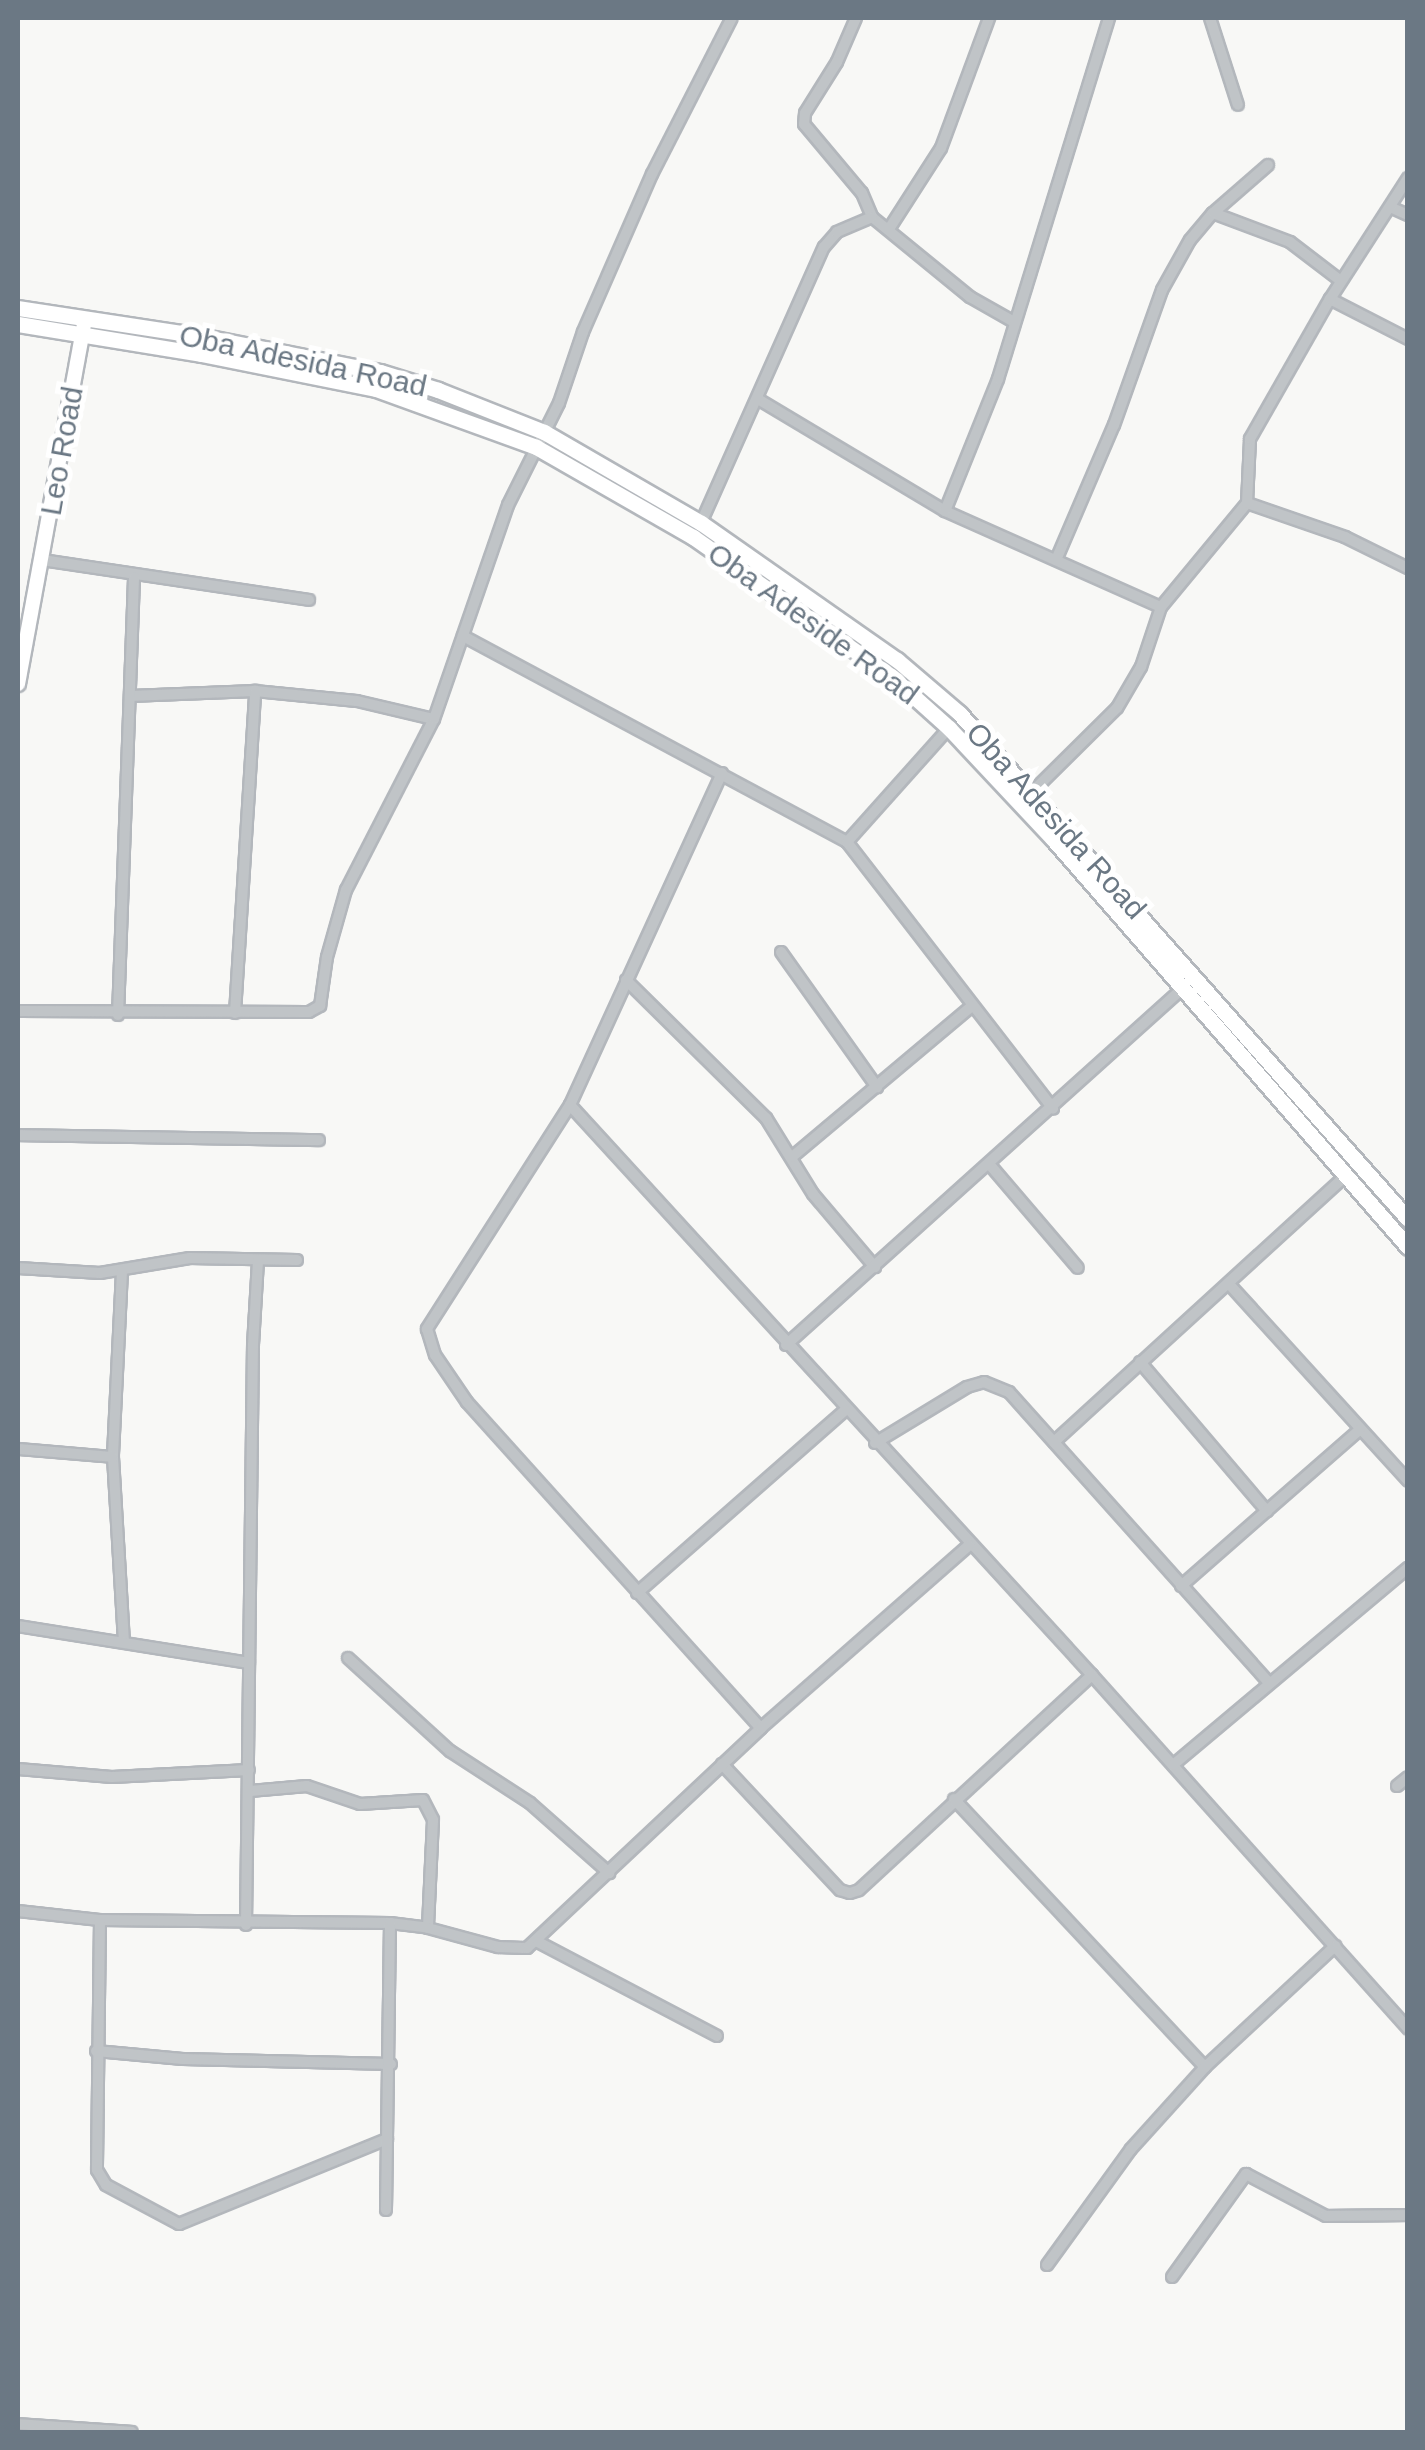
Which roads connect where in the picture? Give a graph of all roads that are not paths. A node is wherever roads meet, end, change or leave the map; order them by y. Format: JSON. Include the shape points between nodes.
{"nodes":[{"id":1,"x":732,"y":18,"type":"edge"},
{"id":2,"x":856,"y":18,"type":"edge"},
{"id":3,"x":989,"y":18,"type":"edge"},
{"id":4,"x":1109,"y":18,"type":"edge"},
{"id":5,"x":1210,"y":18,"type":"edge"},
{"id":6,"x":1238,"y":105,"type":"dead end"},
{"id":7,"x":1268,"y":165,"type":"dead end"},
{"id":8,"x":1408,"y":178,"type":"edge"},
{"id":9,"x":1390,"y":207,"type":"junction"},
{"id":10,"x":1212,"y":214,"type":"junction"},
{"id":11,"x":1408,"y":215,"type":"edge"},
{"id":12,"x":872,"y":217,"type":"junction"},
{"id":13,"x":889,"y":229,"type":"junction"},
{"id":14,"x":1342,"y":282,"type":"junction"},
{"id":15,"x":1330,"y":299,"type":"junction"},
{"id":16,"x":18,"y":308,"type":"edge"},
{"id":17,"x":85,"y":319,"type":"junction"},
{"id":18,"x":1014,"y":322,"type":"junction"},
{"id":19,"x":18,"y":324,"type":"edge"},
{"id":20,"x":82,"y":337,"type":"junction"},
{"id":21,"x":1408,"y":340,"type":"edge"},
{"id":22,"x":758,"y":399,"type":"junction"},
{"id":23,"x":540,"y":439,"type":"junction"},
{"id":24,"x":1246,"y":504,"type":"junction"},
{"id":25,"x":944,"y":510,"type":"junction"},
{"id":26,"x":697,"y":530,"type":"junction"},
{"id":27,"x":42,"y":560,"type":"junction"},
{"id":28,"x":1056,"y":560,"type":"junction"},
{"id":29,"x":1408,"y":568,"type":"edge"},
{"id":30,"x":134,"y":577,"type":"junction"},
{"id":31,"x":309,"y":600,"type":"dead end"},
{"id":32,"x":1162,"y":607,"type":"junction"},
{"id":33,"x":462,"y":636,"type":"junction"},
{"id":34,"x":18,"y":684,"type":"edge"},
{"id":35,"x":256,"y":691,"type":"junction"},
{"id":36,"x":130,"y":696,"type":"junction"},
{"id":37,"x":434,"y":719,"type":"junction"},
{"id":38,"x":949,"y":728,"type":"junction"},
{"id":39,"x":722,"y":773,"type":"junction"},
{"id":40,"x":1032,"y":791,"type":"junction"},
{"id":41,"x":847,"y":842,"type":"junction"},
{"id":42,"x":781,"y":952,"type":"dead end"},
{"id":43,"x":1168,"y":960,"type":"junction"},
{"id":44,"x":626,"y":980,"type":"junction"},
{"id":45,"x":1182,"y":989,"type":"junction"},
{"id":46,"x":972,"y":1006,"type":"junction"},
{"id":47,"x":18,"y":1011,"type":"edge"},
{"id":48,"x":235,"y":1013,"type":"junction"},
{"id":49,"x":118,"y":1015,"type":"junction"},
{"id":50,"x":877,"y":1087,"type":"junction"},
{"id":51,"x":570,"y":1106,"type":"junction"},
{"id":52,"x":1053,"y":1109,"type":"junction"},
{"id":53,"x":18,"y":1134,"type":"edge"},
{"id":54,"x":319,"y":1140,"type":"dead end"},
{"id":55,"x":792,"y":1157,"type":"junction"},
{"id":56,"x":990,"y":1165,"type":"junction"},
{"id":57,"x":1346,"y":1175,"type":"junction"},
{"id":58,"x":1386,"y":1195,"type":"junction"},
{"id":59,"x":1372,"y":1207,"type":"junction"},
{"id":60,"x":1408,"y":1219,"type":"edge"},
{"id":61,"x":1408,"y":1248,"type":"edge"},
{"id":62,"x":258,"y":1260,"type":"junction"},
{"id":63,"x":297,"y":1260,"type":"dead end"},
{"id":64,"x":875,"y":1267,"type":"junction"},
{"id":65,"x":18,"y":1268,"type":"edge"},
{"id":66,"x":1078,"y":1268,"type":"dead end"},
{"id":67,"x":122,"y":1271,"type":"junction"},
{"id":68,"x":1229,"y":1284,"type":"junction"},
{"id":69,"x":786,"y":1345,"type":"junction"},
{"id":70,"x":1140,"y":1362,"type":"junction"},
{"id":71,"x":845,"y":1410,"type":"junction"},
{"id":72,"x":1359,"y":1430,"type":"junction"},
{"id":73,"x":1054,"y":1442,"type":"junction"},
{"id":74,"x":875,"y":1443,"type":"junction"},
{"id":75,"x":18,"y":1449,"type":"edge"},
{"id":76,"x":113,"y":1457,"type":"junction"},
{"id":77,"x":1408,"y":1481,"type":"edge"},
{"id":78,"x":1267,"y":1511,"type":"junction"},
{"id":79,"x":969,"y":1546,"type":"junction"},
{"id":80,"x":1406,"y":1573,"type":"edge"},
{"id":81,"x":1182,"y":1586,"type":"junction"},
{"id":82,"x":636,"y":1593,"type":"junction"},
{"id":83,"x":18,"y":1626,"type":"edge"},
{"id":84,"x":124,"y":1640,"type":"junction"},
{"id":85,"x":348,"y":1658,"type":"dead end"},
{"id":86,"x":249,"y":1663,"type":"junction"},
{"id":87,"x":1092,"y":1676,"type":"junction"},
{"id":88,"x":1269,"y":1683,"type":"junction"},
{"id":89,"x":762,"y":1728,"type":"junction"},
{"id":90,"x":722,"y":1764,"type":"junction"},
{"id":91,"x":1172,"y":1765,"type":"junction"},
{"id":92,"x":18,"y":1770,"type":"edge"},
{"id":93,"x":249,"y":1770,"type":"junction"},
{"id":94,"x":1408,"y":1777,"type":"edge"},
{"id":95,"x":1397,"y":1786,"type":"dead end"},
{"id":96,"x":250,"y":1791,"type":"junction"},
{"id":97,"x":954,"y":1799,"type":"junction"},
{"id":98,"x":609,"y":1873,"type":"junction"},
{"id":99,"x":18,"y":1910,"type":"edge"},
{"id":100,"x":100,"y":1920,"type":"junction"},
{"id":101,"x":390,"y":1923,"type":"junction"},
{"id":102,"x":246,"y":1924,"type":"junction"},
{"id":103,"x":428,"y":1928,"type":"junction"},
{"id":104,"x":538,"y":1942,"type":"junction"},
{"id":105,"x":1334,"y":1946,"type":"junction"},
{"id":106,"x":1408,"y":2030,"type":"edge"},
{"id":107,"x":716,"y":2036,"type":"dead end"},
{"id":108,"x":96,"y":2051,"type":"junction"},
{"id":109,"x":390,"y":2064,"type":"junction"},
{"id":110,"x":1205,"y":2067,"type":"junction"},
{"id":111,"x":387,"y":2138,"type":"junction"},
{"id":112,"x":386,"y":2210,"type":"dead end"},
{"id":113,"x":1408,"y":2215,"type":"edge"},
{"id":114,"x":1047,"y":2265,"type":"dead end"},
{"id":115,"x":1172,"y":2277,"type":"dead end"},
{"id":116,"x":18,"y":2424,"type":"edge"},
{"id":117,"x":132,"y":2432,"type":"edge"}],
"edges":[{"from":1,"to":23,"type":"street","via":[[644,190]]},
{"from":2,"to":12,"type":"street","via":[[804,124],[862,192]]},
{"from":3,"to":13,"type":"street","via":[[941,148]]},
{"from":4,"to":18,"type":"street"},
{"from":5,"to":6,"type":"street"},
{"from":7,"to":10,"type":"street"},
{"from":8,"to":9,"type":"street"},
{"from":9,"to":11,"type":"street"},
{"from":9,"to":14,"type":"street"},
{"from":10,"to":14,"type":"street","via":[[1290,242]]},
{"from":10,"to":28,"type":"street","via":[[1162,290]]},
{"from":12,"to":13,"type":"street"},
{"from":12,"to":22,"type":"street","via":[[836,232],[824,247]]},
{"from":13,"to":18,"type":"street","via":[[954,285]]},
{"from":14,"to":15,"type":"street"},
{"from":15,"to":21,"type":"street"},
{"from":15,"to":24,"type":"street","via":[[1250,439]]},
{"from":16,"to":17,"type":"main road","name":"Oba Adesida Road"},
{"from":17,"to":20,"type":"street","name":"Leo Road"},
{"from":17,"to":23,"type":"main road","name":"Oba Adesida Road","via":[[380,372]]},
{"from":18,"to":25,"type":"street","via":[[981,427]]},
{"from":19,"to":20,"type":"main road"},
{"from":20,"to":23,"type":"main road","via":[[376,390]]},
{"from":20,"to":27,"type":"street","name":"Leo Road"},
{"from":22,"to":25,"type":"street"},
{"from":22,"to":26,"type":"street"},
{"from":23,"to":26,"type":"main road","name":"Oba Adesida Road"},
{"from":23,"to":33,"type":"street"},
{"from":24,"to":29,"type":"street","via":[[1345,537]]},
{"from":24,"to":32,"type":"street"},
{"from":25,"to":28,"type":"street"},
{"from":26,"to":38,"type":"main road","name":"Oba Adeside Road","via":[[891,676]]},
{"from":26,"to":40,"type":"main road","name":"Oba Adesida Road","via":[[931,686]]},
{"from":27,"to":30,"type":"street"},
{"from":27,"to":34,"type":"street","name":"Leo Road"},
{"from":28,"to":32,"type":"street"},
{"from":30,"to":31,"type":"street"},
{"from":30,"to":36,"type":"street"},
{"from":32,"to":40,"type":"street","via":[[1141,667],[1117,708]]},
{"from":33,"to":37,"type":"street"},
{"from":33,"to":39,"type":"street"},
{"from":35,"to":36,"type":"street"},
{"from":35,"to":37,"type":"street","via":[[357,701]]},
{"from":35,"to":48,"type":"street"},
{"from":36,"to":49,"type":"street"},
{"from":37,"to":48,"type":"street","via":[[346,890],[320,1006],[309,1012]]},
{"from":38,"to":41,"type":"street"},
{"from":38,"to":43,"type":"main road","name":"Oba Adeside Road"},
{"from":39,"to":41,"type":"street"},
{"from":39,"to":44,"type":"street"},
{"from":40,"to":43,"type":"main road","name":"Oba Adesida Road"},
{"from":41,"to":46,"type":"street"},
{"from":42,"to":50,"type":"street"},
{"from":43,"to":45,"type":"main road","name":"Oba Adeside Road"},
{"from":43,"to":58,"type":"main road","name":"Oba Adesida Road"},
{"from":44,"to":51,"type":"street"},
{"from":44,"to":55,"type":"street","via":[[757,1108]]},
{"from":45,"to":52,"type":"street"},
{"from":45,"to":57,"type":"main road","name":"Oba Adeside Road"},
{"from":46,"to":50,"type":"street"},
{"from":46,"to":52,"type":"street"},
{"from":47,"to":49,"type":"street"},
{"from":48,"to":49,"type":"street"},
{"from":50,"to":55,"type":"street"},
{"from":51,"to":69,"type":"street"},
{"from":51,"to":82,"type":"street","via":[[427,1329],[435,1355],[467,1402]]},
{"from":52,"to":56,"type":"street"},
{"from":53,"to":54,"type":"street"},
{"from":55,"to":64,"type":"street","via":[[813,1194]]},
{"from":56,"to":64,"type":"street"},
{"from":56,"to":66,"type":"street"},
{"from":57,"to":59,"type":"main road","name":"Oba Adeside Road"},
{"from":57,"to":68,"type":"street"},
{"from":58,"to":59,"type":"main road"},
{"from":58,"to":60,"type":"main road","name":"Oba Adesida Road"},
{"from":59,"to":61,"type":"main road","name":"Oba Adeside Road"},
{"from":62,"to":63,"type":"street"},
{"from":62,"to":67,"type":"street","via":[[164,1260]]},
{"from":62,"to":86,"type":"street"},
{"from":64,"to":69,"type":"street"},
{"from":65,"to":67,"type":"street"},
{"from":67,"to":76,"type":"street"},
{"from":68,"to":70,"type":"street"},
{"from":68,"to":72,"type":"street"},
{"from":69,"to":71,"type":"street"},
{"from":70,"to":73,"type":"street"},
{"from":70,"to":78,"type":"street"},
{"from":71,"to":74,"type":"street"},
{"from":71,"to":82,"type":"street"},
{"from":72,"to":77,"type":"street"},
{"from":72,"to":78,"type":"street"},
{"from":73,"to":74,"type":"street","via":[[1009,1392],[984,1382]]},
{"from":73,"to":81,"type":"street"},
{"from":74,"to":79,"type":"street"},
{"from":75,"to":76,"type":"street"},
{"from":76,"to":84,"type":"street"},
{"from":78,"to":81,"type":"street"},
{"from":79,"to":87,"type":"street"},
{"from":79,"to":89,"type":"street"},
{"from":80,"to":88,"type":"street"},
{"from":81,"to":88,"type":"street"},
{"from":82,"to":89,"type":"street"},
{"from":83,"to":84,"type":"street"},
{"from":84,"to":86,"type":"street"},
{"from":85,"to":98,"type":"street","via":[[450,1752],[530,1803]]},
{"from":86,"to":93,"type":"street"},
{"from":87,"to":91,"type":"street"},
{"from":87,"to":97,"type":"street"},
{"from":88,"to":91,"type":"street"},
{"from":89,"to":90,"type":"street"},
{"from":90,"to":97,"type":"street","via":[[850,1893]]},
{"from":90,"to":98,"type":"street"},
{"from":91,"to":105,"type":"street"},
{"from":92,"to":93,"type":"street","via":[[112,1777]]},
{"from":93,"to":96,"type":"street"},
{"from":94,"to":95,"type":"street"},
{"from":96,"to":102,"type":"street"},
{"from":96,"to":103,"type":"street","via":[[307,1786],[360,1804],[423,1800],[433,1820]]},
{"from":97,"to":110,"type":"street"},
{"from":98,"to":104,"type":"street"},
{"from":99,"to":100,"type":"street"},
{"from":100,"to":102,"type":"street"},
{"from":100,"to":108,"type":"street"},
{"from":101,"to":102,"type":"street"},
{"from":101,"to":103,"type":"street"},
{"from":101,"to":109,"type":"street"},
{"from":103,"to":104,"type":"street","via":[[520,1950]]},
{"from":104,"to":107,"type":"street"},
{"from":105,"to":106,"type":"street"},
{"from":105,"to":110,"type":"street"},
{"from":108,"to":109,"type":"street"},
{"from":108,"to":111,"type":"street","via":[[101,2181],[178,2224]]},
{"from":109,"to":111,"type":"street"},
{"from":110,"to":114,"type":"street","via":[[1132,2149]]},
{"from":111,"to":112,"type":"street"},
{"from":113,"to":115,"type":"street","via":[[1326,2216],[1246,2174]]},
{"from":116,"to":117,"type":"street"}]}
